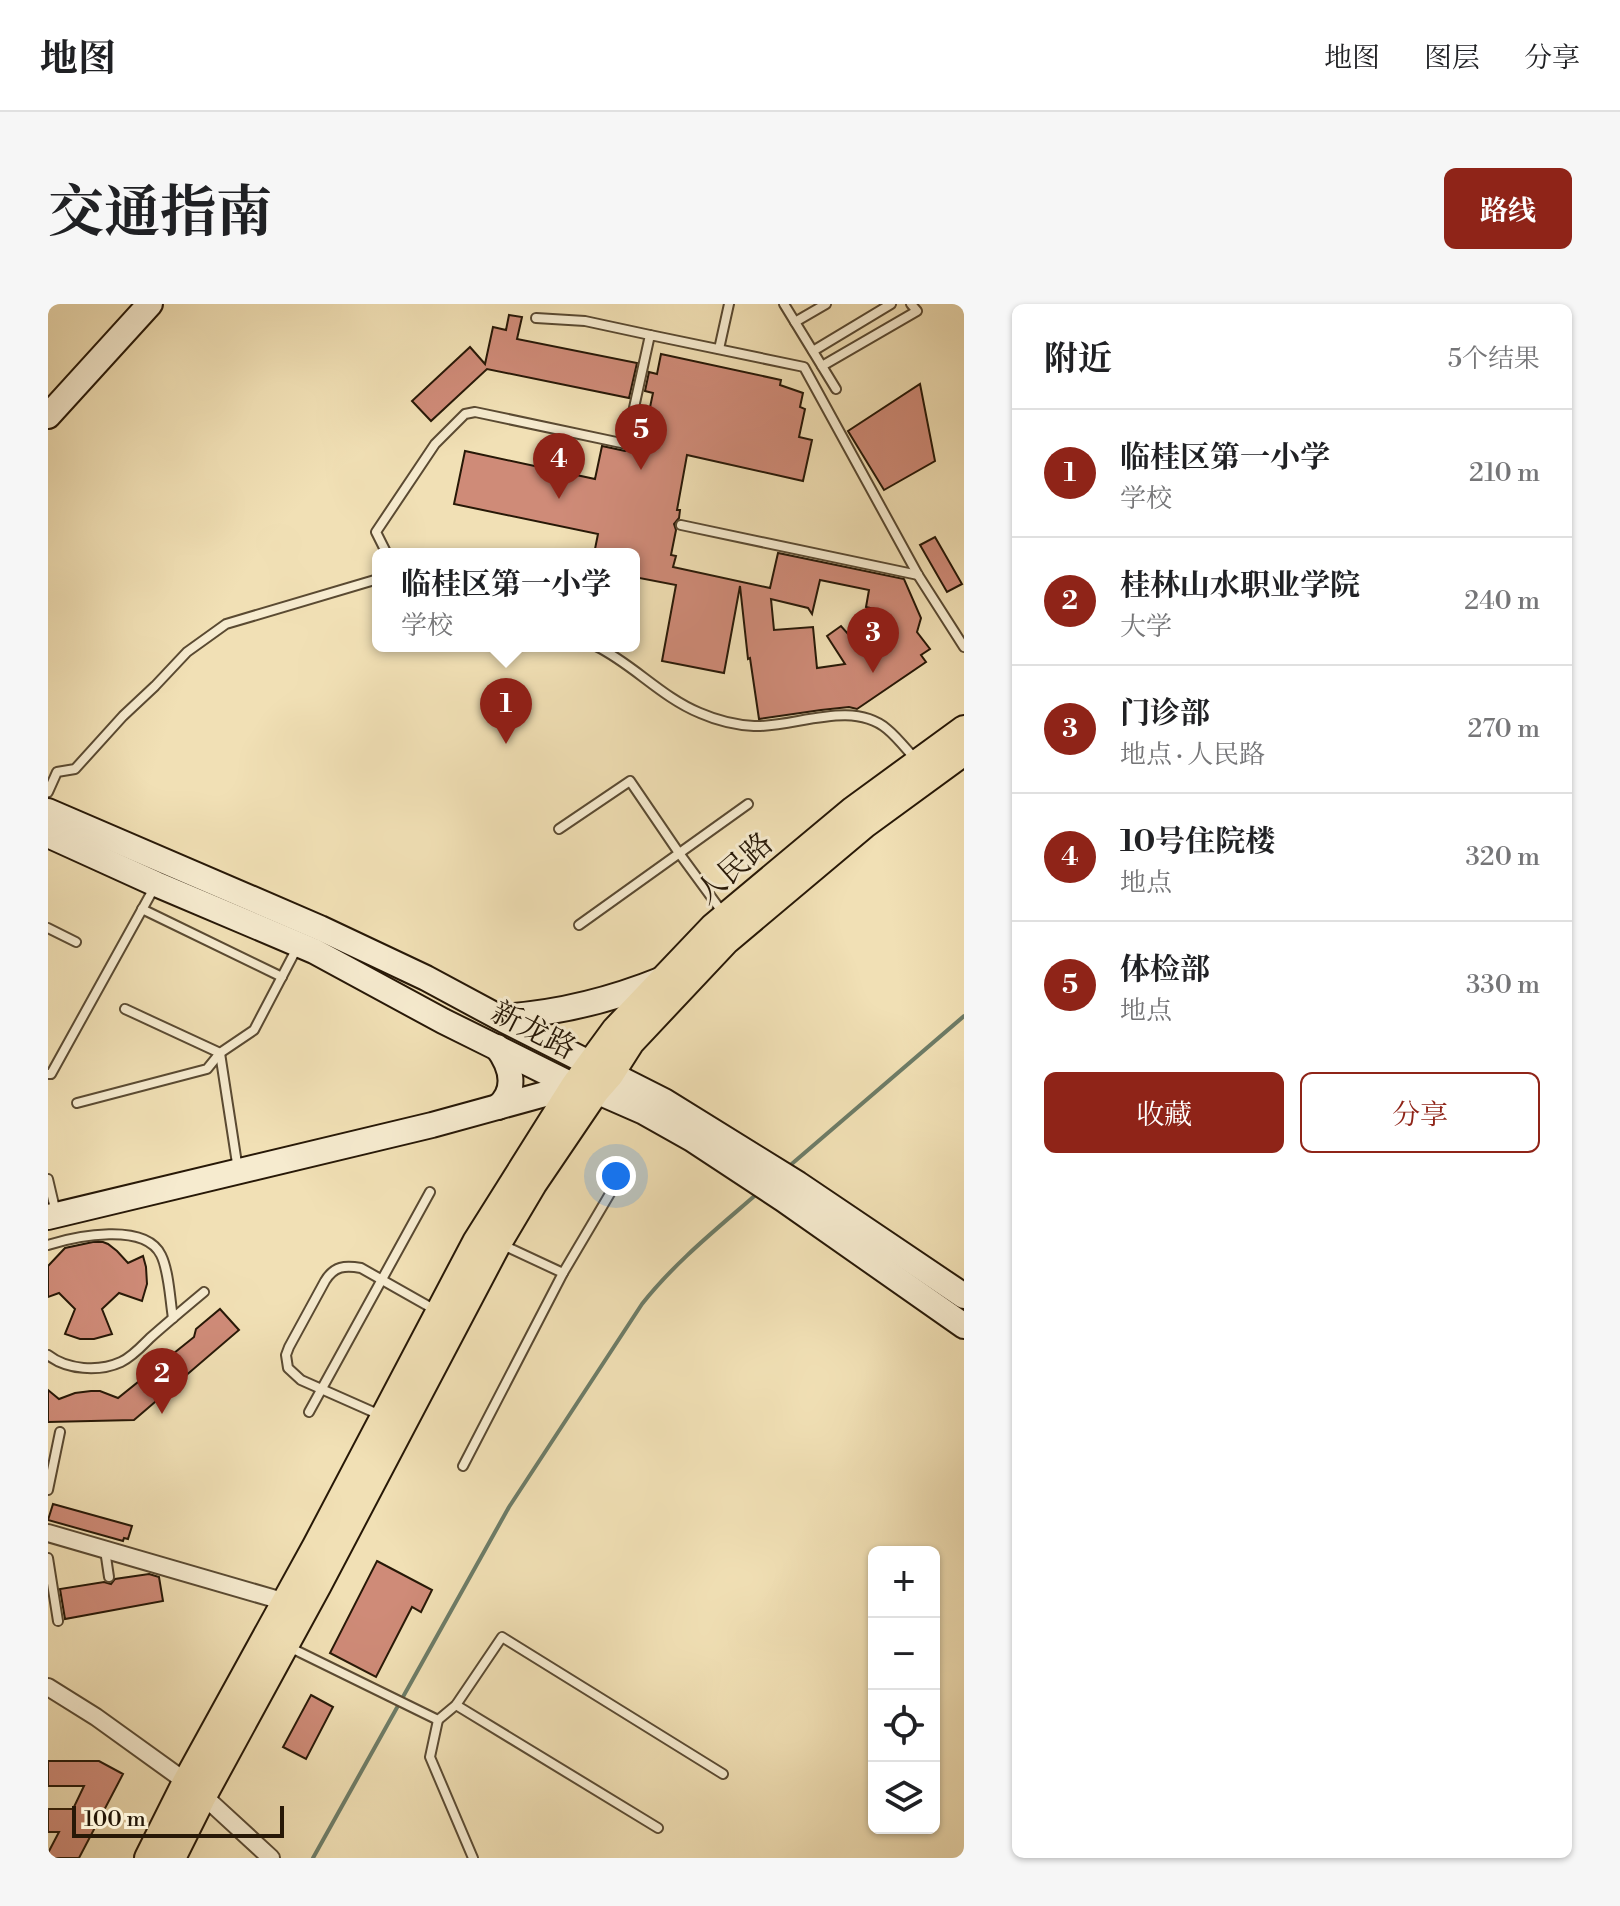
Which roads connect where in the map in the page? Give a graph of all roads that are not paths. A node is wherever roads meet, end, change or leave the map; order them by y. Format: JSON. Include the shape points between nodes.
{"nodes":[{"id":1,"x":150,"y":304,"type":"edge"},
{"id":2,"x":729,"y":304,"type":"edge"},
{"id":3,"x":826,"y":304,"type":"edge"},
{"id":4,"x":891,"y":304,"type":"edge"},
{"id":5,"x":911,"y":304,"type":"edge"},
{"id":6,"x":786,"y":305,"type":"edge"},
{"id":7,"x":536,"y":318,"type":"dead end"},
{"id":8,"x":795,"y":322,"type":"junction"},
{"id":9,"x":650,"y":335,"type":"junction"},
{"id":10,"x":719,"y":349,"type":"junction"},
{"id":11,"x":813,"y":351,"type":"junction"},
{"id":12,"x":822,"y":366,"type":"junction"},
{"id":13,"x":836,"y":389,"type":"dead end"},
{"id":14,"x":48,"y":416,"type":"edge"},
{"id":15,"x":681,"y":525,"type":"dead end"},
{"id":16,"x":384,"y":548,"type":"edge"},
{"id":17,"x":918,"y":575,"type":"junction"},
{"id":18,"x":372,"y":581,"type":"edge"},
{"id":19,"x":964,"y":647,"type":"edge"},
{"id":20,"x":606,"y":652,"type":"edge"},
{"id":21,"x":964,"y":729,"type":"edge"},
{"id":22,"x":964,"y":752,"type":"edge"},
{"id":23,"x":923,"y":770,"type":"junction"},
{"id":24,"x":48,"y":792,"type":"edge"},
{"id":25,"x":748,"y":804,"type":"dead end"},
{"id":26,"x":48,"y":811,"type":"edge"},
{"id":27,"x":559,"y":829,"type":"dead end"},
{"id":28,"x":48,"y":835,"type":"edge"},
{"id":29,"x":679,"y":853,"type":"junction"},
{"id":30,"x":162,"y":873,"type":"junction"},
{"id":31,"x":142,"y":909,"type":"junction"},
{"id":32,"x":731,"y":924,"type":"junction"},
{"id":33,"x":579,"y":925,"type":"dead end"},
{"id":34,"x":48,"y":928,"type":"edge"},
{"id":35,"x":304,"y":934,"type":"junction"},
{"id":36,"x":76,"y":942,"type":"dead end"},
{"id":37,"x":282,"y":977,"type":"junction"},
{"id":38,"x":665,"y":978,"type":"junction"},
{"id":39,"x":125,"y":1009,"type":"dead end"},
{"id":40,"x":499,"y":1017,"type":"junction"},
{"id":41,"x":497,"y":1047,"type":"junction"},
{"id":42,"x":220,"y":1053,"type":"junction"},
{"id":43,"x":48,"y":1074,"type":"edge"},
{"id":44,"x":593,"y":1079,"type":"junction"},
{"id":45,"x":77,"y":1103,"type":"dead end"},
{"id":46,"x":498,"y":1107,"type":"junction"},
{"id":47,"x":238,"y":1171,"type":"junction"},
{"id":48,"x":48,"y":1179,"type":"edge"},
{"id":49,"x":618,"y":1180,"type":"dead end"},
{"id":50,"x":430,"y":1192,"type":"dead end"},
{"id":51,"x":791,"y":1192,"type":"junction"},
{"id":52,"x":52,"y":1216,"type":"edge"},
{"id":53,"x":498,"y":1243,"type":"junction"},
{"id":54,"x":48,"y":1245,"type":"edge"},
{"id":55,"x":563,"y":1273,"type":"junction"},
{"id":56,"x":381,"y":1280,"type":"junction"},
{"id":57,"x":204,"y":1292,"type":"dead end"},
{"id":58,"x":964,"y":1296,"type":"edge"},
{"id":59,"x":440,"y":1312,"type":"junction"},
{"id":60,"x":173,"y":1318,"type":"junction"},
{"id":61,"x":964,"y":1326,"type":"edge"},
{"id":62,"x":48,"y":1355,"type":"edge"},
{"id":63,"x":322,"y":1389,"type":"junction"},
{"id":64,"x":309,"y":1412,"type":"dead end"},
{"id":65,"x":384,"y":1417,"type":"junction"},
{"id":66,"x":60,"y":1432,"type":"dead end"},
{"id":67,"x":463,"y":1466,"type":"dead end"},
{"id":68,"x":48,"y":1490,"type":"edge"},
{"id":69,"x":48,"y":1533,"type":"edge"},
{"id":70,"x":105,"y":1549,"type":"junction"},
{"id":71,"x":48,"y":1558,"type":"edge"},
{"id":72,"x":109,"y":1577,"type":"dead end"},
{"id":73,"x":286,"y":1602,"type":"junction"},
{"id":74,"x":58,"y":1621,"type":"dead end"},
{"id":75,"x":285,"y":1645,"type":"junction"},
{"id":76,"x":48,"y":1687,"type":"edge"},
{"id":77,"x":456,"y":1705,"type":"junction"},
{"id":78,"x":438,"y":1720,"type":"junction"},
{"id":79,"x":723,"y":1774,"type":"dead end"},
{"id":80,"x":195,"y":1789,"type":"junction"},
{"id":81,"x":658,"y":1828,"type":"dead end"},
{"id":82,"x":148,"y":1858,"type":"edge"},
{"id":83,"x":172,"y":1858,"type":"edge"},
{"id":84,"x":271,"y":1858,"type":"edge"},
{"id":85,"x":473,"y":1858,"type":"edge"}],
"edges":[{"from":1,"to":14,"type":"main road"},
{"from":2,"to":10,"type":"lane"},
{"from":3,"to":8,"type":"lane"},
{"from":4,"to":11,"type":"lane"},
{"from":5,"to":12,"type":"lane","via":[[917,311]]},
{"from":6,"to":8,"type":"lane"},
{"from":7,"to":9,"type":"lane","via":[[585,321]]},
{"from":8,"to":11,"type":"lane"},
{"from":9,"to":10,"type":"lane"},
{"from":9,"to":16,"type":"lane","via":[[626,444],[465,414],[435,444],[376,532]]},
{"from":10,"to":17,"type":"lane","via":[[804,367]]},
{"from":11,"to":12,"type":"lane"},
{"from":12,"to":13,"type":"lane"},
{"from":15,"to":17,"type":"lane"},
{"from":17,"to":19,"type":"lane"},
{"from":18,"to":24,"type":"lane","via":[[226,624],[187,652],[75,769],[57,772]]},
{"from":20,"to":23,"type":"lane","via":[[671,697],[734,723],[869,719],[886,727]]},
{"from":21,"to":23,"type":"main road","name":"人民路"},
{"from":22,"to":23,"type":"main road","name":"人民路"},
{"from":23,"to":32,"type":"main road","name":"人民路","via":[[820,861]]},
{"from":25,"to":29,"type":"lane"},
{"from":26,"to":30,"type":"main road","name":"新龙路"},
{"from":27,"to":29,"type":"lane","via":[[630,781]]},
{"from":28,"to":30,"type":"main road","name":"新龙路"},
{"from":29,"to":32,"type":"lane"},
{"from":29,"to":33,"type":"lane"},
{"from":30,"to":31,"type":"lane"},
{"from":30,"to":35,"type":"main road","name":"新龙路"},
{"from":31,"to":37,"type":"lane"},
{"from":31,"to":43,"type":"lane"},
{"from":32,"to":38,"type":"main road","name":"人民路","via":[[713,927]]},
{"from":32,"to":44,"type":"main road","name":"人民路"},
{"from":34,"to":36,"type":"lane"},
{"from":35,"to":37,"type":"lane"},
{"from":35,"to":40,"type":"main road","name":"新龙路","via":[[426,978]]},
{"from":35,"to":41,"type":"main road","name":"新龙路","via":[[314,951]]},
{"from":37,"to":42,"type":"lane","via":[[254,1030]]},
{"from":38,"to":40,"type":"main road","via":[[584,1005]]},
{"from":38,"to":44,"type":"main road","name":"人民路","via":[[615,1030]]},
{"from":39,"to":42,"type":"lane"},
{"from":40,"to":44,"type":"main road","name":"新龙路"},
{"from":41,"to":44,"type":"main road","name":"新龙路"},
{"from":41,"to":46,"type":"main road","via":[[507,1060],[512,1082],[507,1100]]},
{"from":42,"to":45,"type":"lane","via":[[207,1069]]},
{"from":42,"to":47,"type":"lane"},
{"from":44,"to":46,"type":"main road"},
{"from":44,"to":51,"type":"main road","name":"新龙路","via":[[692,1139],[722,1147]]},
{"from":44,"to":53,"type":"main road"},
{"from":44,"to":59,"type":"main road","via":[[476,1242]]},
{"from":46,"to":47,"type":"main road"},
{"from":47,"to":52,"type":"main road"},
{"from":48,"to":52,"type":"lane"},
{"from":49,"to":55,"type":"lane"},
{"from":50,"to":56,"type":"lane"},
{"from":51,"to":58,"type":"main road","name":"新龙路"},
{"from":51,"to":61,"type":"main road","name":"新龙路"},
{"from":53,"to":55,"type":"lane"},
{"from":53,"to":75,"type":"main road"},
{"from":54,"to":60,"type":"lane","via":[[94,1235],[150,1242],[163,1257]]},
{"from":55,"to":67,"type":"lane"},
{"from":56,"to":59,"type":"lane"},
{"from":56,"to":63,"type":"lane"},
{"from":56,"to":63,"type":"lane","via":[[350,1266],[334,1269],[325,1281],[286,1355],[294,1375]]},
{"from":57,"to":60,"type":"lane"},
{"from":59,"to":65,"type":"main road"},
{"from":60,"to":62,"type":"lane","via":[[114,1364],[82,1367]]},
{"from":63,"to":64,"type":"lane"},
{"from":63,"to":65,"type":"lane"},
{"from":65,"to":73,"type":"main road"},
{"from":66,"to":68,"type":"lane"},
{"from":69,"to":70,"type":"street"},
{"from":70,"to":72,"type":"lane"},
{"from":70,"to":73,"type":"street"},
{"from":71,"to":74,"type":"lane"},
{"from":73,"to":80,"type":"main road"},
{"from":75,"to":78,"type":"lane"},
{"from":75,"to":80,"type":"main road"},
{"from":76,"to":80,"type":"street"},
{"from":77,"to":78,"type":"lane"},
{"from":77,"to":79,"type":"lane","via":[[502,1637]]},
{"from":77,"to":81,"type":"lane"},
{"from":78,"to":85,"type":"lane","via":[[430,1757]]},
{"from":80,"to":82,"type":"main road"},
{"from":80,"to":83,"type":"main road"},
{"from":80,"to":84,"type":"street"}]}
